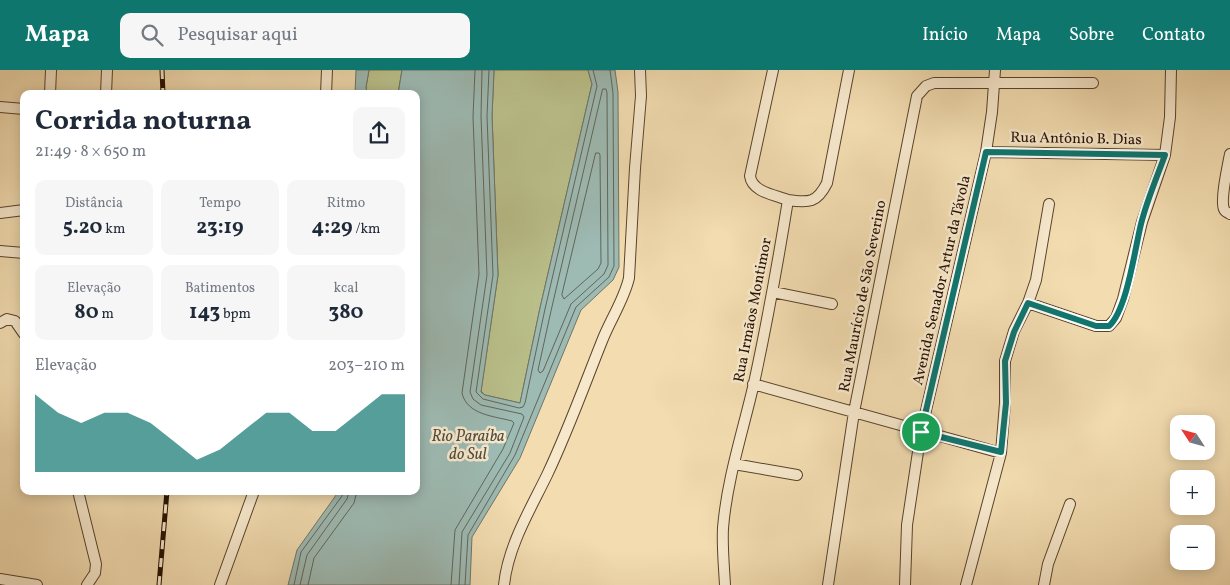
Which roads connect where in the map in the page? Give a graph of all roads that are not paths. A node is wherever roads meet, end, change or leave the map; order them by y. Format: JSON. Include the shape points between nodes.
{"nodes":[{"id":1,"x":51,"y":70,"type":"edge"},
{"id":2,"x":107,"y":70,"type":"edge"},
{"id":3,"x":327,"y":70,"type":"edge"},
{"id":4,"x":640,"y":70,"type":"edge"},
{"id":5,"x":773,"y":70,"type":"edge"},
{"id":6,"x":849,"y":70,"type":"edge"},
{"id":7,"x":995,"y":70,"type":"edge"},
{"id":8,"x":1171,"y":70,"type":"edge"},
{"id":9,"x":995,"y":83,"type":"junction"},
{"id":10,"x":1093,"y":83,"type":"dead end"},
{"id":11,"x":50,"y":90,"type":"edge"},
{"id":12,"x":106,"y":90,"type":"edge"},
{"id":13,"x":326,"y":90,"type":"edge"},
{"id":14,"x":0,"y":108,"type":"edge"},
{"id":15,"x":20,"y":109,"type":"edge"},
{"id":16,"x":986,"y":152,"type":"junction"},
{"id":17,"x":1230,"y":154,"type":"edge"},
{"id":18,"x":1165,"y":155,"type":"junction"},
{"id":19,"x":788,"y":200,"type":"junction"},
{"id":20,"x":1049,"y":204,"type":"dead end"},
{"id":21,"x":20,"y":210,"type":"edge"},
{"id":22,"x":1226,"y":210,"type":"edge"},
{"id":23,"x":0,"y":212,"type":"edge"},
{"id":24,"x":0,"y":251,"type":"edge"},
{"id":25,"x":20,"y":253,"type":"edge"},
{"id":26,"x":772,"y":292,"type":"junction"},
{"id":27,"x":1028,"y":303,"type":"junction"},
{"id":28,"x":832,"y":304,"type":"dead end"},
{"id":29,"x":0,"y":323,"type":"edge"},
{"id":30,"x":20,"y":328,"type":"edge"},
{"id":31,"x":754,"y":384,"type":"junction"},
{"id":32,"x":854,"y":412,"type":"junction"},
{"id":33,"x":921,"y":432,"type":"junction"},
{"id":34,"x":1001,"y":452,"type":"junction"},
{"id":35,"x":734,"y":464,"type":"junction"},
{"id":36,"x":796,"y":476,"type":"dead end"},
{"id":37,"x":79,"y":495,"type":"edge"},
{"id":38,"x":253,"y":495,"type":"edge"},
{"id":39,"x":1070,"y":504,"type":"dead end"},
{"id":40,"x":0,"y":579,"type":"edge"},
{"id":41,"x":37,"y":585,"type":"edge"},
{"id":42,"x":87,"y":585,"type":"edge"},
{"id":43,"x":220,"y":585,"type":"edge"},
{"id":44,"x":504,"y":585,"type":"edge"},
{"id":45,"x":725,"y":585,"type":"edge"},
{"id":46,"x":828,"y":585,"type":"edge"},
{"id":47,"x":904,"y":585,"type":"edge"},
{"id":48,"x":966,"y":585,"type":"edge"},
{"id":49,"x":1044,"y":585,"type":"edge"}],
"edges":[{"from":1,"to":11,"type":"street"},
{"from":2,"to":12,"type":"street"},
{"from":3,"to":13,"type":"street"},
{"from":4,"to":44,"type":"street","via":[[641,96],[627,287],[565,436],[524,523],[510,557]]},
{"from":5,"to":19,"type":"street","via":[[750,181],[756,188]]},
{"from":6,"to":19,"type":"street","via":[[827,183],[815,200],[805,203]]},
{"from":7,"to":9,"type":"street","name":"Avenida Senador Artur da Távola"},
{"from":8,"to":18,"type":"street"},
{"from":9,"to":10,"type":"street","name":"Rua Maurício de São Severino"},
{"from":9,"to":16,"type":"street","name":"Avenida Senador Artur da Távola"},
{"from":9,"to":32,"type":"street","name":"Rua Maurício de São Severino","via":[[934,83],[917,96]]},
{"from":14,"to":15,"type":"street"},
{"from":16,"to":18,"type":"street","name":"Rua Antônio B. Dias"},
{"from":16,"to":33,"type":"street","name":"Avenida Senador Artur da Távola"},
{"from":17,"to":22,"type":"street","via":[[1224,184]]},
{"from":18,"to":27,"type":"street","via":[[1113,323],[1096,326]]},
{"from":19,"to":26,"type":"street","name":"Rua Irmãos Montimor"},
{"from":20,"to":27,"type":"street","via":[[1040,267]]},
{"from":21,"to":23,"type":"street"},
{"from":24,"to":25,"type":"street"},
{"from":26,"to":28,"type":"street"},
{"from":26,"to":31,"type":"street","name":"Rua Irmãos Montimor"},
{"from":27,"to":34,"type":"street","via":[[1005,361],[1006,403]]},
{"from":29,"to":30,"type":"street","via":[[8,319],[15,321]]},
{"from":31,"to":32,"type":"street"},
{"from":31,"to":35,"type":"street","name":"Rua Irmãos Montimor"},
{"from":32,"to":33,"type":"street"},
{"from":32,"to":46,"type":"street","name":"Rua Maurício de São Severino"},
{"from":33,"to":34,"type":"street"},
{"from":33,"to":47,"type":"street","name":"Avenida Senador Artur da Távola","via":[[907,525]]},
{"from":34,"to":48,"type":"street"},
{"from":35,"to":36,"type":"street"},
{"from":35,"to":45,"type":"street","name":"Rua Irmãos Montimor","via":[[724,525]]},
{"from":37,"to":42,"type":"street","via":[[96,564],[95,573]]},
{"from":38,"to":43,"type":"street"},
{"from":39,"to":49,"type":"street","via":[[1048,564]]},
{"from":40,"to":41,"type":"street"}]}
